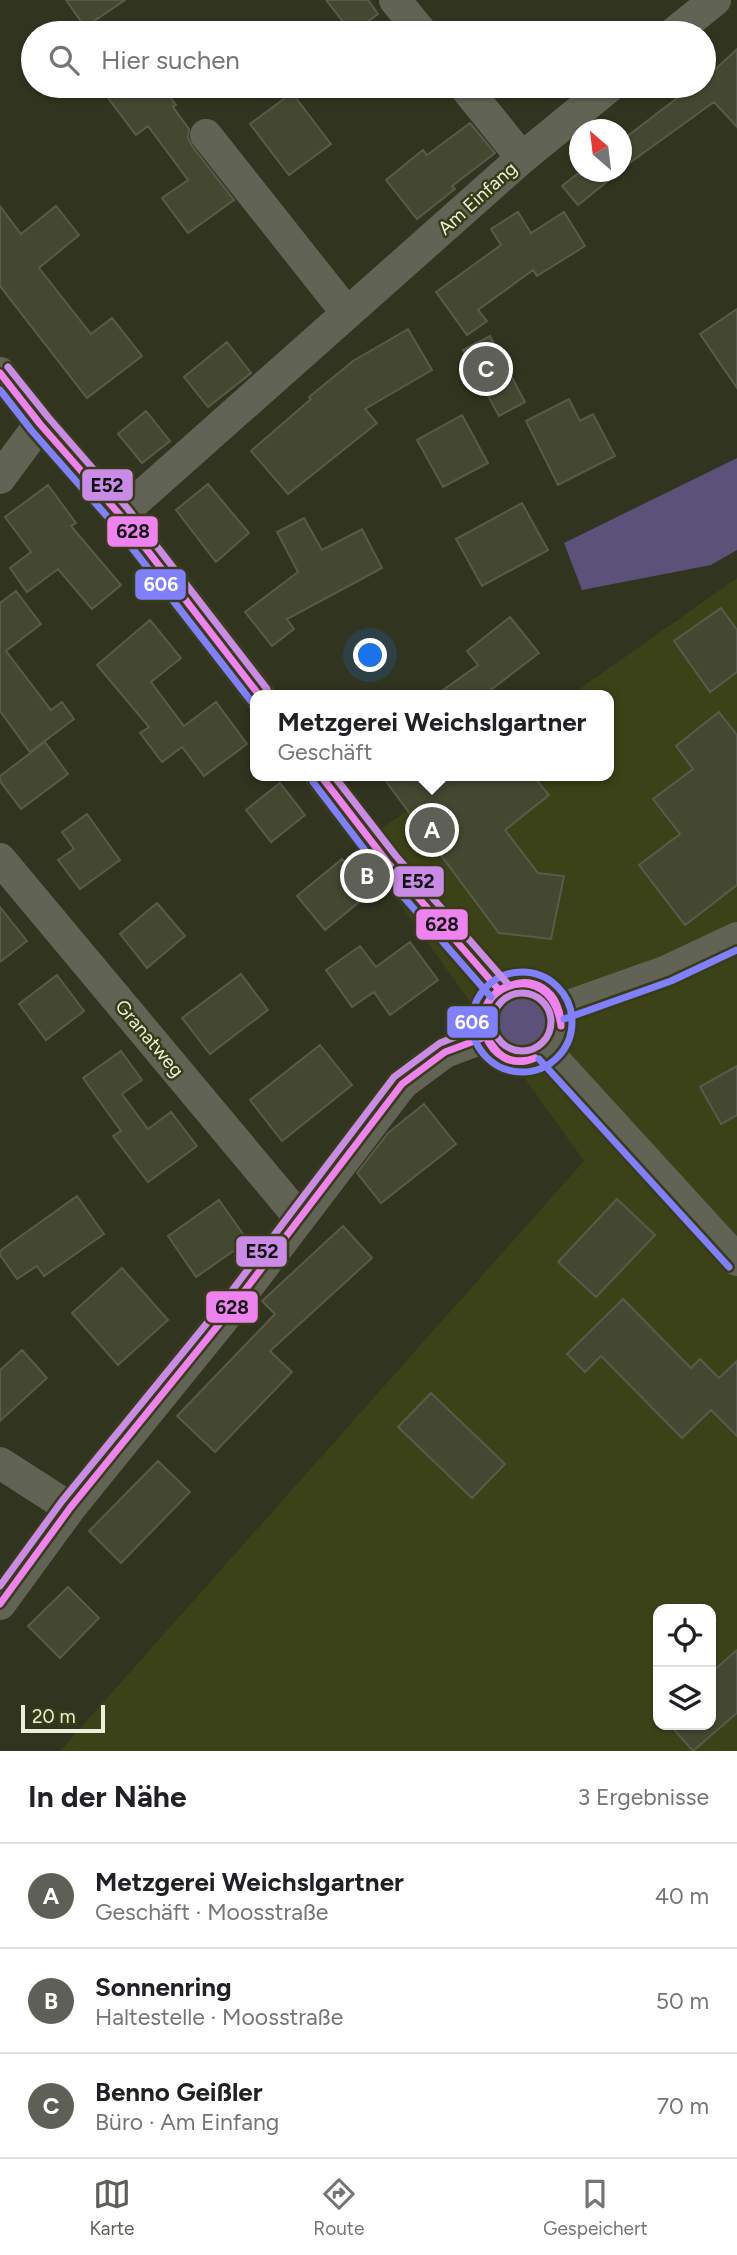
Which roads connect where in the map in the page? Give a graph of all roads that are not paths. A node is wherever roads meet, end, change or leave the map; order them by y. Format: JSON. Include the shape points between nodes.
{"nodes":[{"id":1,"x":396,"y":0,"type":"edge"},
{"id":2,"x":715,"y":0,"type":"edge"},
{"id":3,"x":413,"y":21,"type":"edge"},
{"id":4,"x":689,"y":21,"type":"edge"},
{"id":5,"x":474,"y":98,"type":"edge"},
{"id":6,"x":595,"y":98,"type":"edge"},
{"id":7,"x":206,"y":135,"type":"dead end"},
{"id":8,"x":522,"y":158,"type":"junction"},
{"id":9,"x":347,"y":313,"type":"junction"},
{"id":10,"x":0,"y":373,"type":"edge"},
{"id":11,"x":40,"y":424,"type":"junction"},
{"id":12,"x":0,"y":478,"type":"edge"},
{"id":13,"x":120,"y":515,"type":"junction"},
{"id":14,"x":255,"y":690,"type":"edge"},
{"id":15,"x":325,"y":781,"type":"edge"},
{"id":16,"x":0,"y":859,"type":"edge"},
{"id":17,"x":737,"y":938,"type":"edge"},
{"id":18,"x":499,"y":990,"type":"junction"},
{"id":19,"x":560,"y":1009,"type":"junction"},
{"id":20,"x":485,"y":1037,"type":"junction"},
{"id":21,"x":547,"y":1052,"type":"junction"},
{"id":22,"x":299,"y":1217,"type":"junction"},
{"id":23,"x":737,"y":1260,"type":"edge"},
{"id":24,"x":0,"y":1463,"type":"edge"},
{"id":25,"x":69,"y":1507,"type":"junction"},
{"id":26,"x":0,"y":1604,"type":"edge"}],
"edges":[{"from":1,"to":3,"type":"street"},
{"from":2,"to":4,"type":"street"},
{"from":5,"to":8,"type":"street"},
{"from":6,"to":8,"type":"street","name":"Am Einfang"},
{"from":7,"to":9,"type":"street"},
{"from":8,"to":9,"type":"street","name":"Am Einfang"},
{"from":9,"to":13,"type":"street","name":"Am Einfang"},
{"from":10,"to":11,"type":"street"},
{"from":11,"to":12,"type":"street"},
{"from":11,"to":13,"type":"street"},
{"from":13,"to":14,"type":"street"},
{"from":15,"to":18,"type":"street","via":[[388,863]]},
{"from":16,"to":22,"type":"street","name":"Granatweg"},
{"from":17,"to":19,"type":"street","via":[[667,971]]},
{"from":18,"to":19,"type":"street","via":[[510,984],[534,984]]},
{"from":18,"to":20,"type":"street","via":[[484,1011]]},
{"from":19,"to":21,"type":"street","via":[[559,1037]]},
{"from":20,"to":21,"type":"street","via":[[501,1056],[512,1061],[537,1059]]},
{"from":20,"to":22,"type":"street","via":[[444,1052],[402,1084]]},
{"from":21,"to":23,"type":"street"},
{"from":22,"to":25,"type":"street","via":[[220,1323]]},
{"from":24,"to":25,"type":"street"},
{"from":25,"to":26,"type":"street"}]}
